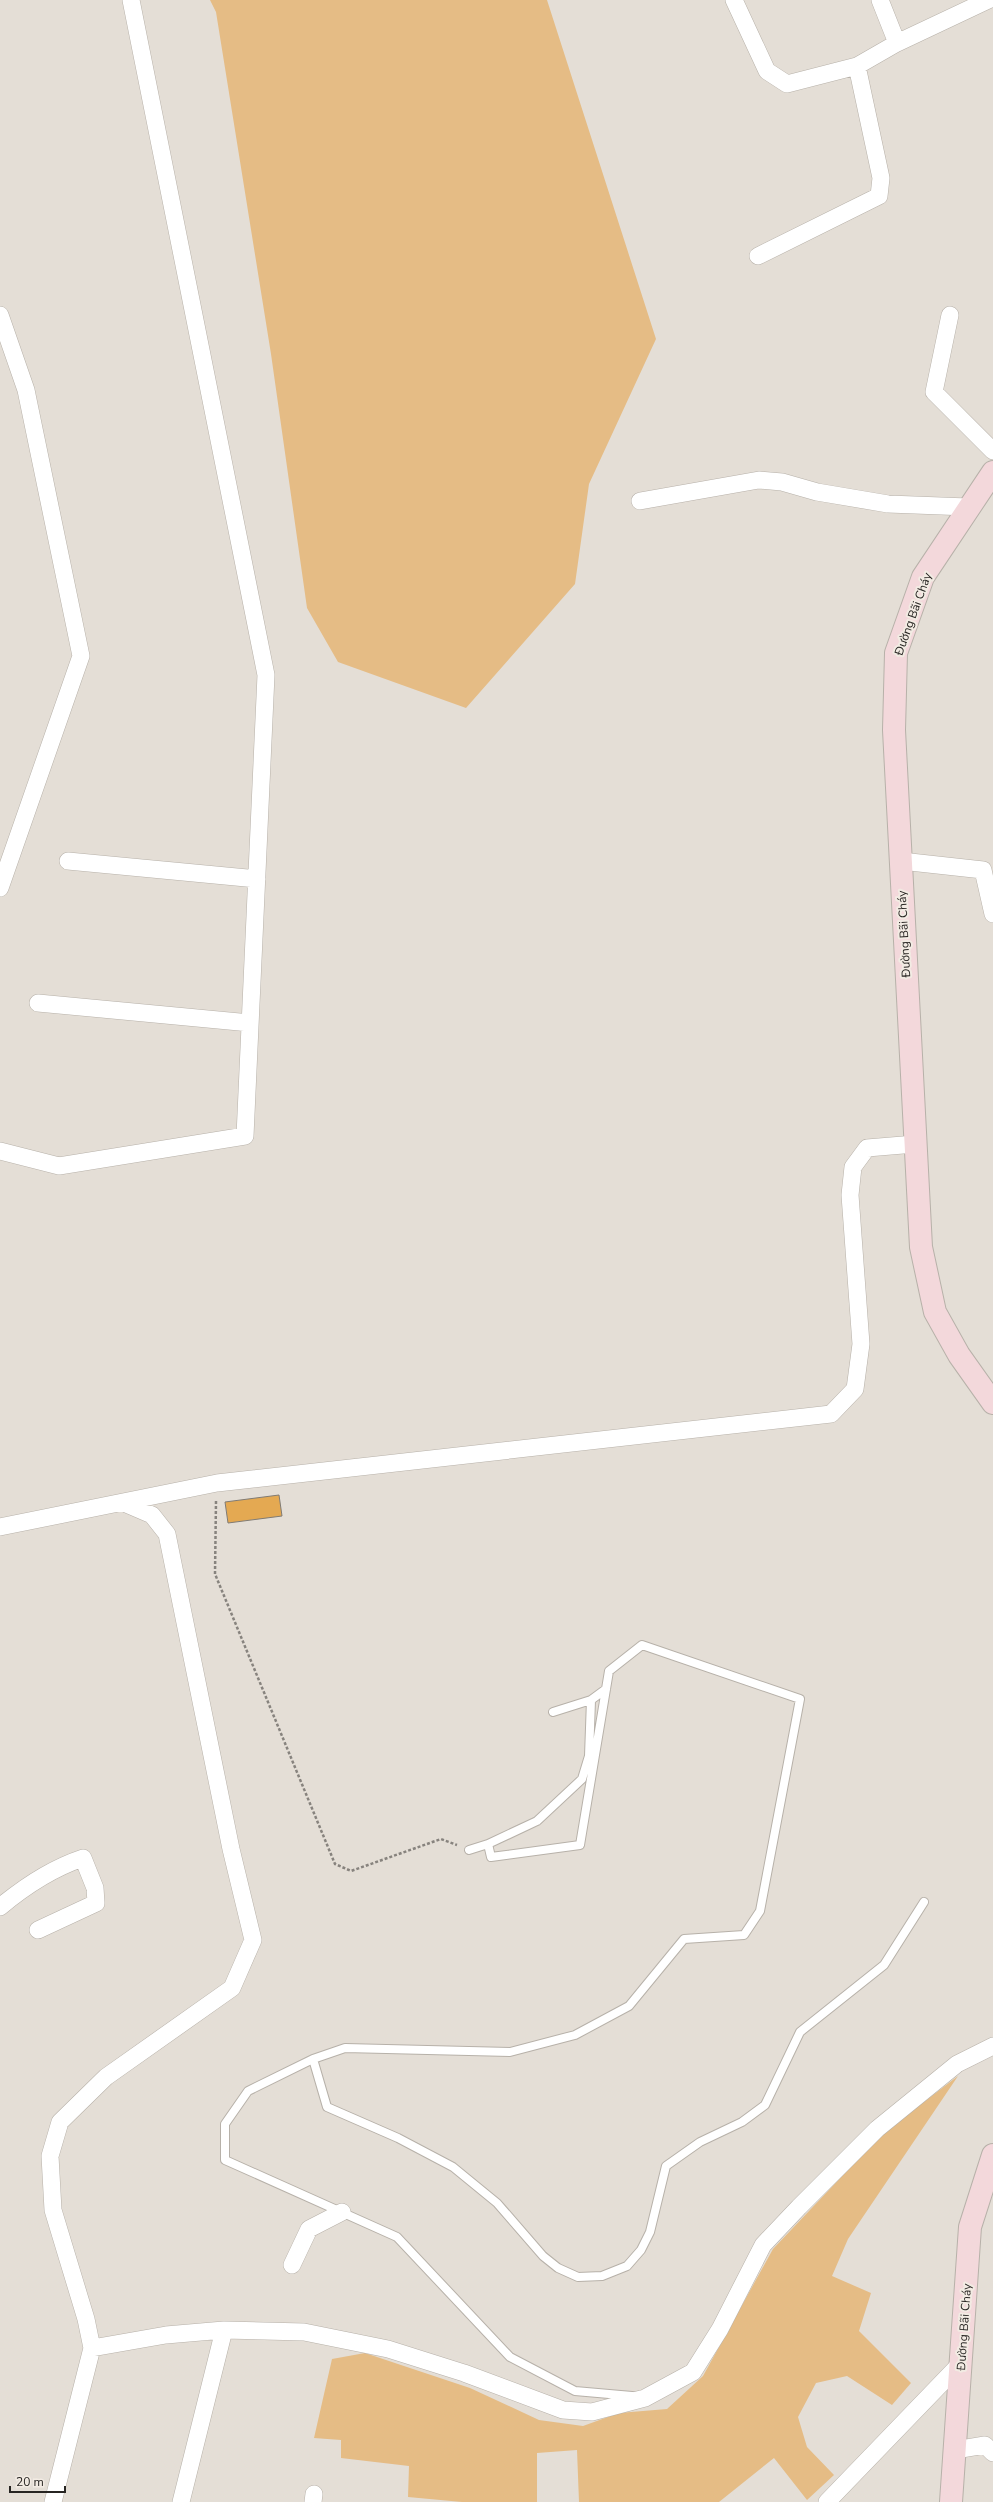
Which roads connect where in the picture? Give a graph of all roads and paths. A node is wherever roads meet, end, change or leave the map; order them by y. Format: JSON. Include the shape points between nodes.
{"nodes":[{"id":1,"x":131,"y":0,"type":"edge"},
{"id":2,"x":734,"y":0,"type":"edge"},
{"id":3,"x":880,"y":0,"type":"edge"},
{"id":4,"x":988,"y":0,"type":"edge"},
{"id":5,"x":897,"y":43,"type":"junction"},
{"id":6,"x":857,"y":66,"type":"junction"},
{"id":7,"x":758,"y":256,"type":"dead end"},
{"id":8,"x":0,"y":315,"type":"edge"},
{"id":9,"x":950,"y":315,"type":"dead end"},
{"id":10,"x":993,"y":451,"type":"edge"},
{"id":11,"x":993,"y":472,"type":"edge"},
{"id":12,"x":640,"y":501,"type":"dead end"},
{"id":13,"x":968,"y":507,"type":"junction"},
{"id":14,"x":68,"y":860,"type":"dead end"},
{"id":15,"x":901,"y":861,"type":"junction"},
{"id":16,"x":257,"y":880,"type":"junction"},
{"id":17,"x":0,"y":888,"type":"edge"},
{"id":18,"x":993,"y":914,"type":"edge"},
{"id":19,"x":38,"y":1003,"type":"dead end"},
{"id":20,"x":250,"y":1022,"type":"junction"},
{"id":21,"x":915,"y":1144,"type":"junction"},
{"id":22,"x":0,"y":1151,"type":"edge"},
{"id":23,"x":993,"y":1403,"type":"edge"},
{"id":24,"x":216,"y":1483,"type":"junction"},
{"id":25,"x":124,"y":1503,"type":"junction"},
{"id":26,"x":0,"y":1527,"type":"edge"},
{"id":27,"x":606,"y":1690,"type":"junction"},
{"id":28,"x":591,"y":1700,"type":"junction"},
{"id":29,"x":553,"y":1712,"type":"dead end"},
{"id":30,"x":488,"y":1844,"type":"junction"},
{"id":31,"x":469,"y":1850,"type":"joint"},
{"id":32,"x":924,"y":1902,"type":"dead end"},
{"id":33,"x":0,"y":1907,"type":"edge"},
{"id":34,"x":38,"y":1930,"type":"dead end"},
{"id":35,"x":993,"y":2046,"type":"edge"},
{"id":36,"x":313,"y":2059,"type":"junction"},
{"id":37,"x":993,"y":2156,"type":"edge"},
{"id":38,"x":342,"y":2212,"type":"junction"},
{"id":39,"x":292,"y":2265,"type":"dead end"},
{"id":40,"x":224,"y":2330,"type":"junction"},
{"id":41,"x":92,"y":2348,"type":"junction"},
{"id":42,"x":961,"y":2363,"type":"junction"},
{"id":43,"x":645,"y":2398,"type":"junction"},
{"id":44,"x":955,"y":2450,"type":"junction"},
{"id":45,"x":993,"y":2453,"type":"edge"},
{"id":46,"x":53,"y":2502,"type":"edge"},
{"id":47,"x":181,"y":2502,"type":"edge"},
{"id":48,"x":827,"y":2502,"type":"edge"},
{"id":49,"x":952,"y":2502,"type":"edge"}],
"edges":[{"from":1,"to":16,"type":"street","via":[[266,675]]},
{"from":2,"to":6,"type":"street","via":[[766,71],[787,84]]},
{"from":3,"to":5,"type":"street"},
{"from":4,"to":5,"type":"street"},
{"from":5,"to":6,"type":"street"},
{"from":6,"to":7,"type":"street","via":[[882,178],[879,196]]},
{"from":8,"to":17,"type":"street","via":[[26,390],[81,656]]},
{"from":9,"to":10,"type":"street","via":[[934,392]]},
{"from":11,"to":13,"type":"main road","name":"Đường Bãi Cháy"},
{"from":12,"to":13,"type":"street","via":[[759,480],[782,482],[817,492],[888,504]]},
{"from":13,"to":15,"type":"main road","name":"Đường Bãi Cháy","via":[[923,577],[896,653],[894,730]]},
{"from":14,"to":16,"type":"street"},
{"from":15,"to":18,"type":"street","via":[[983,870]]},
{"from":15,"to":21,"type":"main road","name":"Đường Bãi Cháy"},
{"from":16,"to":20,"type":"street"},
{"from":19,"to":20,"type":"street"},
{"from":20,"to":22,"type":"street","via":[[245,1136],[59,1166]]},
{"from":21,"to":23,"type":"main road","name":"Đường Bãi Cháy","via":[[921,1247],[935,1312],[959,1355]]},
{"from":21,"to":24,"type":"street","via":[[867,1148],[853,1167],[850,1194],[861,1344],[855,1389],[831,1414]]},
{"from":24,"to":25,"type":"street"},
{"from":24,"to":31,"type":"path","via":[[215,1574],[335,1864],[351,1871],[441,1839]]},
{"from":25,"to":26,"type":"street"},
{"from":25,"to":41,"type":"street","via":[[152,1515],[167,1534],[231,1849],[253,1940],[232,1988],[106,2077],[60,2122],[50,2156],[53,2210],[86,2319]]},
{"from":27,"to":28,"type":"lane"},
{"from":27,"to":30,"type":"lane","via":[[580,1845],[490,1857]]},
{"from":27,"to":36,"type":"lane","via":[[609,1671],[642,1645],[800,1699],[760,1911],[744,1935],[684,1938],[629,2006],[575,2035],[510,2052],[345,2048]]},
{"from":28,"to":29,"type":"lane"},
{"from":28,"to":30,"type":"lane","via":[[590,1756],[582,1779],[537,1821]]},
{"from":30,"to":31,"type":"lane"},
{"from":32,"to":36,"type":"lane","via":[[884,1965],[800,2032],[765,2105],[742,2122],[700,2142],[666,2166],[650,2232],[641,2250],[627,2266],[602,2276],[578,2277],[558,2268],[543,2256],[497,2203],[453,2167],[398,2138],[326,2107]]},
{"from":33,"to":34,"type":"street","via":[[14,1895],[67,1864],[83,1858],[96,1888],[96,1903]]},
{"from":35,"to":43,"type":"street","via":[[958,2064],[877,2129],[799,2206],[764,2244],[720,2329],[693,2372]]},
{"from":36,"to":38,"type":"lane","via":[[248,2091],[225,2124],[225,2160]]},
{"from":37,"to":42,"type":"main road","name":"Đường Bãi Cháy","via":[[970,2227]]},
{"from":38,"to":39,"type":"street","via":[[309,2229]]},
{"from":38,"to":43,"type":"lane","via":[[397,2237],[510,2357],[575,2391]]},
{"from":40,"to":41,"type":"street","via":[[166,2335]]},
{"from":40,"to":43,"type":"street","via":[[304,2332],[388,2349],[564,2410],[592,2412]]},
{"from":40,"to":47,"type":"street"},
{"from":41,"to":46,"type":"street"},
{"from":42,"to":44,"type":"main road","name":"Đường Bãi Cháy"},
{"from":42,"to":48,"type":"street"},
{"from":44,"to":45,"type":"street","via":[[985,2445]]},
{"from":44,"to":49,"type":"main road","name":"Đường Bãi Cháy"}]}
